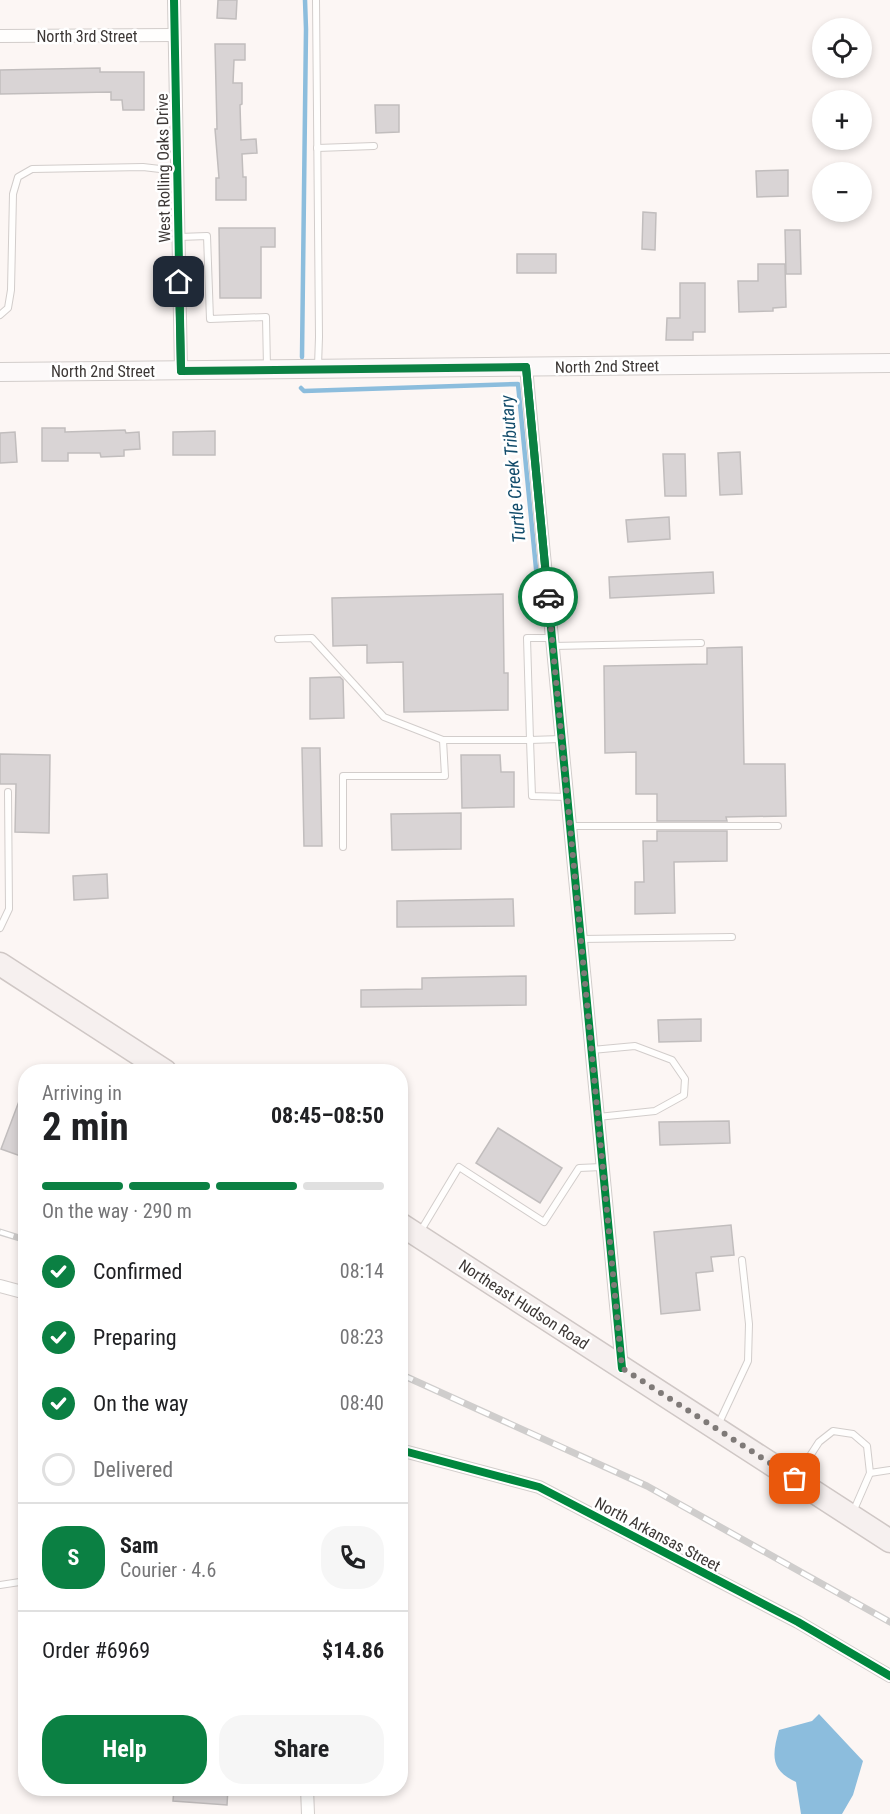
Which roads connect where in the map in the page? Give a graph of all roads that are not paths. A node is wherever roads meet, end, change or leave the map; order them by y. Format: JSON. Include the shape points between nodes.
{"nodes":[{"id":1,"x":174,"y":0,"type":"edge"},
{"id":2,"x":316,"y":0,"type":"edge"},
{"id":3,"x":174,"y":35,"type":"junction"},
{"id":4,"x":0,"y":36,"type":"edge"},
{"id":5,"x":374,"y":146,"type":"dead end"},
{"id":6,"x":317,"y":148,"type":"junction"},
{"id":7,"x":177,"y":171,"type":"junction"},
{"id":8,"x":178,"y":237,"type":"junction"},
{"id":9,"x":0,"y":315,"type":"edge"},
{"id":10,"x":890,"y":363,"type":"edge"},
{"id":11,"x":526,"y":367,"type":"junction"},
{"id":12,"x":318,"y":369,"type":"junction"},
{"id":13,"x":268,"y":370,"type":"junction"},
{"id":14,"x":181,"y":371,"type":"junction"},
{"id":15,"x":0,"y":372,"type":"edge"},
{"id":16,"x":278,"y":639,"type":"dead end"},
{"id":17,"x":552,"y":642,"type":"junction"},
{"id":18,"x":701,"y":643,"type":"dead end"},
{"id":19,"x":561,"y":738,"type":"junction"},
{"id":20,"x":443,"y":740,"type":"junction"},
{"id":21,"x":530,"y":740,"type":"junction"},
{"id":22,"x":8,"y":792,"type":"dead end"},
{"id":23,"x":567,"y":797,"type":"junction"},
{"id":24,"x":570,"y":826,"type":"junction"},
{"id":25,"x":778,"y":826,"type":"dead end"},
{"id":26,"x":343,"y":847,"type":"dead end"},
{"id":27,"x":0,"y":928,"type":"edge"},
{"id":28,"x":732,"y":938,"type":"dead end"},
{"id":29,"x":581,"y":939,"type":"junction"},
{"id":30,"x":0,"y":964,"type":"edge"},
{"id":31,"x":591,"y":1050,"type":"junction"},
{"id":32,"x":154,"y":1064,"type":"edge"},
{"id":33,"x":598,"y":1118,"type":"junction"},
{"id":34,"x":603,"y":1167,"type":"junction"},
{"id":35,"x":409,"y":1230,"type":"edge"},
{"id":36,"x":742,"y":1260,"type":"dead end"},
{"id":37,"x":0,"y":1286,"type":"edge"},
{"id":38,"x":18,"y":1291,"type":"edge"},
{"id":39,"x":622,"y":1368,"type":"junction"},
{"id":40,"x":716,"y":1429,"type":"junction"},
{"id":41,"x":408,"y":1452,"type":"edge"},
{"id":42,"x":890,"y":1470,"type":"edge"},
{"id":43,"x":870,"y":1473,"type":"junction"},
{"id":44,"x":795,"y":1479,"type":"junction"},
{"id":45,"x":851,"y":1516,"type":"junction"},
{"id":46,"x":890,"y":1540,"type":"edge"},
{"id":47,"x":18,"y":1582,"type":"edge"},
{"id":48,"x":0,"y":1585,"type":"edge"},
{"id":49,"x":890,"y":1676,"type":"edge"},
{"id":50,"x":308,"y":1796,"type":"edge"},
{"id":51,"x":308,"y":1814,"type":"edge"}],
"edges":[{"from":1,"to":3,"type":"street","name":"West Rolling Oaks Drive"},
{"from":2,"to":6,"type":"lane"},
{"from":3,"to":4,"type":"street","name":"North 3rd Street"},
{"from":3,"to":7,"type":"street","name":"West Rolling Oaks Drive"},
{"from":5,"to":6,"type":"lane"},
{"from":6,"to":12,"type":"lane"},
{"from":7,"to":8,"type":"street","name":"West Rolling Oaks Drive"},
{"from":7,"to":9,"type":"lane","via":[[143,167],[32,169],[18,177],[13,194],[11,290],[8,308]]},
{"from":8,"to":13,"type":"lane","via":[[207,236],[210,319],[266,318]]},
{"from":8,"to":14,"type":"street","name":"West Rolling Oaks Drive"},
{"from":10,"to":11,"type":"main road","name":"North 2nd Street"},
{"from":11,"to":12,"type":"main road","name":"North 2nd Street"},
{"from":11,"to":17,"type":"street"},
{"from":12,"to":13,"type":"main road","name":"North 2nd Street"},
{"from":13,"to":14,"type":"main road","name":"North 2nd Street"},
{"from":14,"to":15,"type":"main road","name":"North 2nd Street"},
{"from":16,"to":20,"type":"lane","via":[[312,638],[384,717]]},
{"from":17,"to":18,"type":"lane"},
{"from":17,"to":19,"type":"street"},
{"from":17,"to":21,"type":"lane","via":[[527,638]]},
{"from":19,"to":21,"type":"lane"},
{"from":19,"to":23,"type":"street"},
{"from":20,"to":21,"type":"lane"},
{"from":20,"to":26,"type":"lane","via":[[445,776],[343,776]]},
{"from":21,"to":23,"type":"lane","via":[[532,796]]},
{"from":22,"to":27,"type":"lane","via":[[9,909]]},
{"from":23,"to":24,"type":"street"},
{"from":24,"to":25,"type":"lane"},
{"from":24,"to":29,"type":"street"},
{"from":28,"to":29,"type":"lane"},
{"from":29,"to":31,"type":"street"},
{"from":30,"to":32,"type":"highway"},
{"from":31,"to":33,"type":"street"},
{"from":31,"to":33,"type":"lane","via":[[635,1046],[672,1060],[685,1079],[684,1095],[655,1111]]},
{"from":33,"to":34,"type":"street"},
{"from":34,"to":35,"type":"lane","via":[[579,1168],[544,1222],[459,1167]]},
{"from":34,"to":39,"type":"street"},
{"from":35,"to":39,"type":"highway","name":"Northeast Hudson Road"},
{"from":36,"to":40,"type":"lane","via":[[749,1324],[748,1361]]},
{"from":37,"to":38,"type":"street"},
{"from":39,"to":40,"type":"highway","name":"Northeast Hudson Road"},
{"from":40,"to":44,"type":"highway","name":"Northeast Hudson Road"},
{"from":41,"to":49,"type":"street","name":"North Arkansas Street","via":[[539,1487],[798,1622]]},
{"from":42,"to":43,"type":"lane"},
{"from":43,"to":44,"type":"lane","via":[[867,1446],[853,1434],[833,1431],[819,1442]]},
{"from":43,"to":45,"type":"lane"},
{"from":44,"to":45,"type":"highway","name":"Northeast Hudson Road"},
{"from":45,"to":46,"type":"highway","name":"Northeast Hudson Road"},
{"from":47,"to":48,"type":"lane"},
{"from":50,"to":51,"type":"street"}]}
